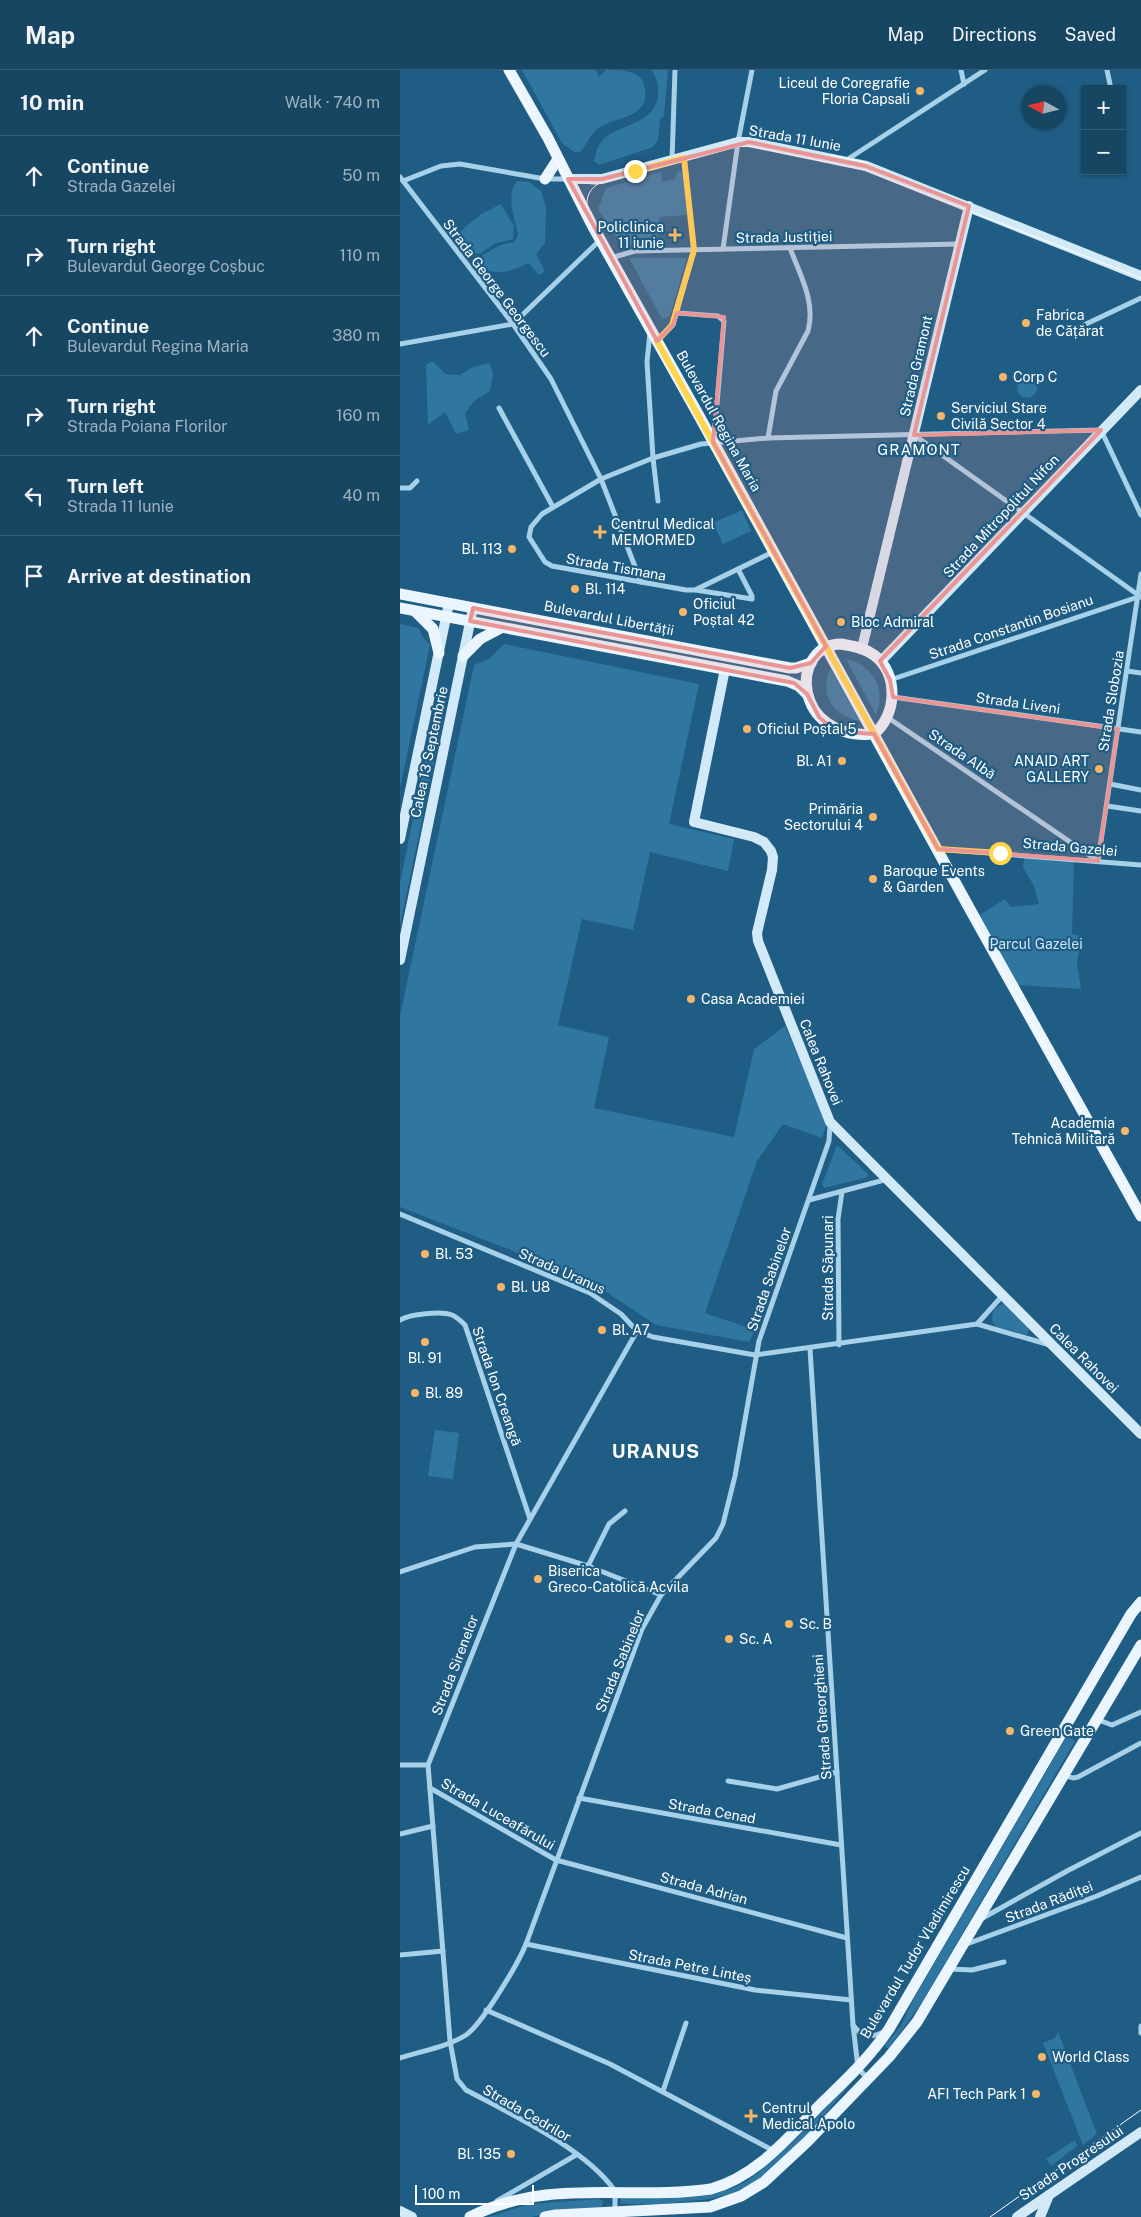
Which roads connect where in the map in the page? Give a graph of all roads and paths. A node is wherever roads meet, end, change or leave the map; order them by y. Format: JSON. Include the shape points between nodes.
{"nodes":[{"id":1,"x":509,"y":70,"type":"edge"},
{"id":2,"x":675,"y":70,"type":"edge"},
{"id":3,"x":752,"y":70,"type":"edge"},
{"id":4,"x":961,"y":70,"type":"edge"},
{"id":5,"x":985,"y":70,"type":"edge"},
{"id":6,"x":1107,"y":70,"type":"edge"},
{"id":7,"x":964,"y":84,"type":"junction"},
{"id":8,"x":1110,"y":85,"type":"edge"},
{"id":9,"x":738,"y":142,"type":"junction"},
{"id":10,"x":684,"y":158,"type":"junction"},
{"id":11,"x":558,"y":159,"type":"junction"},
{"id":12,"x":672,"y":161,"type":"junction"},
{"id":13,"x":844,"y":161,"type":"junction"},
{"id":14,"x":401,"y":179,"type":"edge"},
{"id":15,"x":546,"y":179,"type":"junction"},
{"id":16,"x":568,"y":179,"type":"junction"},
{"id":17,"x":969,"y":206,"type":"junction"},
{"id":18,"x":600,"y":240,"type":"junction"},
{"id":19,"x":960,"y":244,"type":"junction"},
{"id":20,"x":790,"y":248,"type":"junction"},
{"id":21,"x":723,"y":249,"type":"junction"},
{"id":22,"x":694,"y":250,"type":"junction"},
{"id":23,"x":611,"y":258,"type":"junction"},
{"id":24,"x":1141,"y":276,"type":"edge"},
{"id":25,"x":1141,"y":298,"type":"edge"},
{"id":26,"x":677,"y":314,"type":"junction"},
{"id":27,"x":514,"y":324,"type":"junction"},
{"id":28,"x":651,"y":329,"type":"junction"},
{"id":29,"x":1065,"y":334,"type":"dead end"},
{"id":30,"x":657,"y":341,"type":"junction"},
{"id":31,"x":400,"y":344,"type":"edge"},
{"id":32,"x":1141,"y":390,"type":"edge"},
{"id":33,"x":499,"y":408,"type":"dead end"},
{"id":34,"x":1101,"y":430,"type":"junction"},
{"id":35,"x":914,"y":435,"type":"junction"},
{"id":36,"x":768,"y":438,"type":"junction"},
{"id":37,"x":714,"y":442,"type":"junction"},
{"id":38,"x":652,"y":458,"type":"junction"},
{"id":39,"x":601,"y":478,"type":"junction"},
{"id":40,"x":417,"y":481,"type":"dead end"},
{"id":41,"x":400,"y":488,"type":"edge"},
{"id":42,"x":658,"y":501,"type":"dead end"},
{"id":43,"x":553,"y":507,"type":"junction"},
{"id":44,"x":1023,"y":514,"type":"junction"},
{"id":45,"x":1141,"y":515,"type":"edge"},
{"id":46,"x":774,"y":552,"type":"junction"},
{"id":47,"x":738,"y":570,"type":"junction"},
{"id":48,"x":1141,"y":574,"type":"edge"},
{"id":49,"x":641,"y":582,"type":"junction"},
{"id":50,"x":695,"y":590,"type":"junction"},
{"id":51,"x":400,"y":594,"type":"edge"},
{"id":52,"x":1140,"y":597,"type":"edge"},
{"id":53,"x":449,"y":603,"type":"junction"},
{"id":54,"x":400,"y":608,"type":"edge"},
{"id":55,"x":473,"y":608,"type":"junction"},
{"id":56,"x":415,"y":611,"type":"junction"},
{"id":57,"x":446,"y":617,"type":"junction"},
{"id":58,"x":470,"y":621,"type":"junction"},
{"id":59,"x":502,"y":627,"type":"junction"},
{"id":60,"x":826,"y":647,"type":"junction"},
{"id":61,"x":862,"y":648,"type":"junction"},
{"id":62,"x":439,"y":653,"type":"junction"},
{"id":63,"x":463,"y":656,"type":"junction"},
{"id":64,"x":880,"y":661,"type":"junction"},
{"id":65,"x":811,"y":663,"type":"junction"},
{"id":66,"x":725,"y":669,"type":"junction"},
{"id":67,"x":1126,"y":671,"type":"junction"},
{"id":68,"x":1141,"y":673,"type":"edge"},
{"id":69,"x":890,"y":680,"type":"junction"},
{"id":70,"x":807,"y":694,"type":"junction"},
{"id":71,"x":892,"y":697,"type":"junction"},
{"id":72,"x":887,"y":717,"type":"junction"},
{"id":73,"x":1118,"y":729,"type":"junction"},
{"id":74,"x":1141,"y":732,"type":"edge"},
{"id":75,"x":874,"y":734,"type":"junction"},
{"id":76,"x":1110,"y":784,"type":"junction"},
{"id":77,"x":1141,"y":790,"type":"edge"},
{"id":78,"x":1106,"y":806,"type":"junction"},
{"id":79,"x":1141,"y":811,"type":"edge"},
{"id":80,"x":400,"y":839,"type":"edge"},
{"id":81,"x":938,"y":849,"type":"junction"},
{"id":82,"x":1098,"y":861,"type":"junction"},
{"id":83,"x":1141,"y":864,"type":"edge"},
{"id":84,"x":401,"y":954,"type":"edge"},
{"id":85,"x":830,"y":1122,"type":"junction"},
{"id":86,"x":888,"y":1179,"type":"junction"},
{"id":87,"x":842,"y":1192,"type":"junction"},
{"id":88,"x":809,"y":1200,"type":"junction"},
{"id":89,"x":400,"y":1214,"type":"edge"},
{"id":90,"x":1141,"y":1216,"type":"edge"},
{"id":91,"x":1003,"y":1295,"type":"junction"},
{"id":92,"x":400,"y":1320,"type":"edge"},
{"id":93,"x":977,"y":1324,"type":"junction"},
{"id":94,"x":637,"y":1331,"type":"junction"},
{"id":95,"x":839,"y":1345,"type":"junction"},
{"id":96,"x":1053,"y":1346,"type":"junction"},
{"id":97,"x":810,"y":1349,"type":"junction"},
{"id":98,"x":755,"y":1355,"type":"junction"},
{"id":99,"x":1141,"y":1434,"type":"edge"},
{"id":100,"x":625,"y":1511,"type":"dead end"},
{"id":101,"x":530,"y":1519,"type":"junction"},
{"id":102,"x":516,"y":1544,"type":"junction"},
{"id":103,"x":588,"y":1566,"type":"junction"},
{"id":104,"x":400,"y":1572,"type":"edge"},
{"id":105,"x":661,"y":1596,"type":"junction"},
{"id":106,"x":1141,"y":1602,"type":"edge"},
{"id":107,"x":1141,"y":1645,"type":"edge"},
{"id":108,"x":1141,"y":1712,"type":"edge"},
{"id":109,"x":1096,"y":1719,"type":"junction"},
{"id":110,"x":1066,"y":1728,"type":"junction"},
{"id":111,"x":1084,"y":1739,"type":"junction"},
{"id":112,"x":1141,"y":1743,"type":"edge"},
{"id":113,"x":400,"y":1765,"type":"edge"},
{"id":114,"x":428,"y":1765,"type":"junction"},
{"id":115,"x":837,"y":1772,"type":"junction"},
{"id":116,"x":1064,"y":1775,"type":"junction"},
{"id":117,"x":728,"y":1781,"type":"dead end"},
{"id":118,"x":430,"y":1788,"type":"junction"},
{"id":119,"x":579,"y":1798,"type":"junction"},
{"id":120,"x":433,"y":1826,"type":"junction"},
{"id":121,"x":1141,"y":1833,"type":"edge"},
{"id":122,"x":400,"y":1834,"type":"edge"},
{"id":123,"x":841,"y":1846,"type":"junction"},
{"id":124,"x":556,"y":1860,"type":"junction"},
{"id":125,"x":1141,"y":1877,"type":"edge"},
{"id":126,"x":993,"y":1896,"type":"junction"},
{"id":127,"x":1003,"y":1907,"type":"junction"},
{"id":128,"x":976,"y":1924,"type":"junction"},
{"id":129,"x":847,"y":1938,"type":"junction"},
{"id":130,"x":984,"y":1938,"type":"junction"},
{"id":131,"x":526,"y":1944,"type":"junction"},
{"id":132,"x":964,"y":1945,"type":"junction"},
{"id":133,"x":443,"y":1951,"type":"junction"},
{"id":134,"x":400,"y":1955,"type":"edge"},
{"id":135,"x":1004,"y":1962,"type":"dead end"},
{"id":136,"x":950,"y":1969,"type":"junction"},
{"id":137,"x":851,"y":2000,"type":"junction"},
{"id":138,"x":486,"y":2010,"type":"junction"},
{"id":139,"x":686,"y":2023,"type":"dead end"},
{"id":140,"x":853,"y":2025,"type":"junction"},
{"id":141,"x":889,"y":2029,"type":"junction"},
{"id":142,"x":450,"y":2042,"type":"junction"},
{"id":143,"x":400,"y":2058,"type":"edge"},
{"id":144,"x":858,"y":2068,"type":"junction"},
{"id":145,"x":868,"y":2079,"type":"junction"},
{"id":146,"x":663,"y":2092,"type":"junction"},
{"id":147,"x":1141,"y":2132,"type":"edge"},
{"id":148,"x":774,"y":2151,"type":"junction"},
{"id":149,"x":576,"y":2155,"type":"junction"},
{"id":150,"x":615,"y":2191,"type":"junction"},
{"id":151,"x":1050,"y":2192,"type":"junction"},
{"id":152,"x":400,"y":2211,"type":"edge"},
{"id":153,"x":615,"y":2211,"type":"junction"},
{"id":154,"x":474,"y":2215,"type":"edge"},
{"id":155,"x":412,"y":2217,"type":"edge"},
{"id":156,"x":545,"y":2217,"type":"edge"},
{"id":157,"x":1016,"y":2217,"type":"edge"},
{"id":158,"x":1040,"y":2217,"type":"edge"}],
"edges":[{"from":1,"to":11,"type":"main road","name":"Bulevardul Regina Maria"},
{"from":2,"to":12,"type":"street"},
{"from":3,"to":9,"type":"street"},
{"from":4,"to":7,"type":"street"},
{"from":5,"to":7,"type":"street"},
{"from":6,"to":8,"type":"street"},
{"from":7,"to":13,"type":"street"},
{"from":9,"to":10,"type":"street","name":"Strada 11 Iunie"},
{"from":9,"to":13,"type":"street","name":"Strada 11 Iunie"},
{"from":9,"to":21,"type":"street"},
{"from":10,"to":12,"type":"street","name":"Strada 11 Iunie"},
{"from":10,"to":22,"type":"street"},
{"from":11,"to":15,"type":"main road"},
{"from":11,"to":16,"type":"main road","name":"Bulevardul Regina Maria"},
{"from":12,"to":16,"type":"street","name":"Strada 11 Iunie","via":[[602,179]]},
{"from":13,"to":17,"type":"street","name":"Strada 11 Iunie","via":[[866,166]]},
{"from":14,"to":15,"type":"street","name":"Strada 11 Iunie","via":[[451,164]]},
{"from":14,"to":27,"type":"street","name":"Strada George Georgescu"},
{"from":15,"to":16,"type":"street","name":"Strada 11 Iunie"},
{"from":16,"to":18,"type":"main road","name":"Bulevardul Regina Maria"},
{"from":17,"to":19,"type":"street","name":"Strada Gramont"},
{"from":17,"to":24,"type":"street","name":"Strada 11 Iunie"},
{"from":18,"to":23,"type":"main road","name":"Bulevardul Regina Maria"},
{"from":18,"to":27,"type":"street"},
{"from":19,"to":20,"type":"street","name":"Strada Justiției"},
{"from":19,"to":35,"type":"street","name":"Strada Gramont"},
{"from":20,"to":21,"type":"street","name":"Strada Justiției"},
{"from":20,"to":36,"type":"street","via":[[808,295],[810,322],[776,391]]},
{"from":21,"to":22,"type":"street","name":"Strada Justiției"},
{"from":22,"to":23,"type":"street","name":"Strada Justiției","via":[[635,251]]},
{"from":22,"to":26,"type":"street"},
{"from":23,"to":28,"type":"main road","name":"Bulevardul Regina Maria"},
{"from":25,"to":29,"type":"street"},
{"from":26,"to":30,"type":"street","via":[[672,325]]},
{"from":26,"to":37,"type":"street","via":[[718,316],[724,321]]},
{"from":27,"to":31,"type":"street"},
{"from":27,"to":39,"type":"street","name":"Strada George Georgescu","via":[[551,380]]},
{"from":28,"to":30,"type":"main road","name":"Bulevardul Regina Maria"},
{"from":28,"to":38,"type":"street","via":[[646,362]]},
{"from":30,"to":37,"type":"main road","name":"Bulevardul Regina Maria"},
{"from":32,"to":34,"type":"street","name":"Strada Mitropolitul Nifon"},
{"from":33,"to":43,"type":"street"},
{"from":34,"to":35,"type":"street"},
{"from":34,"to":44,"type":"street","name":"Strada Mitropolitul Nifon"},
{"from":34,"to":45,"type":"street"},
{"from":35,"to":36,"type":"street"},
{"from":35,"to":44,"type":"street"},
{"from":35,"to":61,"type":"street","name":"Strada Gramont"},
{"from":36,"to":37,"type":"street"},
{"from":37,"to":38,"type":"street"},
{"from":37,"to":46,"type":"main road","name":"Bulevardul Regina Maria"},
{"from":38,"to":39,"type":"street"},
{"from":38,"to":42,"type":"street"},
{"from":39,"to":43,"type":"street"},
{"from":39,"to":49,"type":"street","name":"Strada George Georgescu"},
{"from":40,"to":41,"type":"street","via":[[410,488]]},
{"from":43,"to":49,"type":"street","name":"Strada Tismana","via":[[539,516],[529,530],[530,540],[544,562]]},
{"from":44,"to":52,"type":"street"},
{"from":44,"to":64,"type":"street","name":"Strada Mitropolitul Nifon"},
{"from":46,"to":47,"type":"street"},
{"from":46,"to":60,"type":"main road","name":"Bulevardul Regina Maria"},
{"from":47,"to":50,"type":"street"},
{"from":47,"to":50,"type":"street","name":"Strada Tismana","via":[[752,599]]},
{"from":48,"to":52,"type":"street","name":"Strada Slobozia"},
{"from":49,"to":50,"type":"street","name":"Strada Tismana"},
{"from":51,"to":53,"type":"main road","name":"Bulevardul Libertății"},
{"from":52,"to":67,"type":"street","name":"Strada Slobozia"},
{"from":52,"to":69,"type":"street","name":"Strada Constantin Bosianu"},
{"from":53,"to":55,"type":"main road","name":"Bulevardul Libertății"},
{"from":53,"to":57,"type":"street","name":"Calea 13 Septembrie"},
{"from":54,"to":56,"type":"main road","name":"Bulevardul Libertății"},
{"from":55,"to":58,"type":"street","name":"Calea 13 Septembrie"},
{"from":55,"to":65,"type":"main road","name":"Bulevardul Libertății","via":[[790,668]]},
{"from":56,"to":57,"type":"main road","name":"Bulevardul Libertății"},
{"from":56,"to":62,"type":"main road","via":[[435,633]]},
{"from":57,"to":58,"type":"main road","name":"Bulevardul Libertății"},
{"from":57,"to":62,"type":"street","name":"Calea 13 Septembrie"},
{"from":58,"to":59,"type":"main road","name":"Bulevardul Libertății"},
{"from":58,"to":63,"type":"street","name":"Calea 13 Septembrie"},
{"from":59,"to":63,"type":"main road","via":[[480,639]]},
{"from":59,"to":66,"type":"main road","name":"Bulevardul Libertății"},
{"from":60,"to":61,"type":"main road","via":[[840,644]]},
{"from":60,"to":65,"type":"main road"},
{"from":60,"to":75,"type":"main road","name":"Bulevardul Regina Maria"},
{"from":61,"to":64,"type":"main road"},
{"from":62,"to":80,"type":"street","name":"Calea 13 Septembrie"},
{"from":63,"to":84,"type":"street","name":"Calea 13 Septembrie"},
{"from":64,"to":69,"type":"main road"},
{"from":65,"to":70,"type":"main road"},
{"from":66,"to":70,"type":"main road","name":"Bulevardul Libertății","via":[[787,681]]},
{"from":66,"to":85,"type":"street","name":"Calea Rahovei","via":[[694,822],[754,837],[771,851],[773,863],[758,941]]},
{"from":67,"to":68,"type":"street"},
{"from":67,"to":73,"type":"street","name":"Strada Slobozia"},
{"from":69,"to":71,"type":"main road"},
{"from":70,"to":75,"type":"main road","via":[[819,717],[830,726],[850,733]]},
{"from":71,"to":72,"type":"main road"},
{"from":71,"to":73,"type":"street","name":"Strada Liveni"},
{"from":72,"to":75,"type":"main road"},
{"from":72,"to":82,"type":"street","name":"Strada Albă"},
{"from":73,"to":74,"type":"street","name":"Strada Liveni"},
{"from":73,"to":76,"type":"street","name":"Strada Slobozia"},
{"from":75,"to":81,"type":"main road","name":"Bulevardul Regina Maria"},
{"from":76,"to":77,"type":"street"},
{"from":76,"to":78,"type":"street","name":"Strada Slobozia"},
{"from":78,"to":79,"type":"street"},
{"from":78,"to":82,"type":"street","name":"Strada Slobozia"},
{"from":81,"to":82,"type":"street","name":"Strada Gazelei"},
{"from":81,"to":90,"type":"main road","name":"Bulevardul Regina Maria"},
{"from":82,"to":83,"type":"street","name":"Strada Gazelei"},
{"from":85,"to":86,"type":"street","name":"Calea Rahovei"},
{"from":85,"to":88,"type":"street","name":"Strada Sabinelor","via":[[829,1141]]},
{"from":86,"to":87,"type":"street"},
{"from":86,"to":91,"type":"street","name":"Calea Rahovei"},
{"from":87,"to":88,"type":"street"},
{"from":87,"to":95,"type":"street","name":"Strada Săpunari","via":[[838,1219]]},
{"from":88,"to":98,"type":"street","name":"Strada Sabinelor"},
{"from":89,"to":94,"type":"street","name":"Strada Uranus","via":[[590,1293],[621,1314]]},
{"from":91,"to":93,"type":"street"},
{"from":91,"to":96,"type":"street","name":"Calea Rahovei"},
{"from":92,"to":101,"type":"street","name":"Strada Ion Creangă","via":[[445,1314],[465,1325]]},
{"from":93,"to":95,"type":"street"},
{"from":93,"to":96,"type":"street"},
{"from":94,"to":98,"type":"street"},
{"from":94,"to":101,"type":"street","name":"Strada Sirenelor"},
{"from":95,"to":97,"type":"street"},
{"from":96,"to":99,"type":"street","name":"Calea Rahovei"},
{"from":97,"to":98,"type":"street"},
{"from":97,"to":115,"type":"street","name":"Strada Gheorghieni"},
{"from":98,"to":105,"type":"street","name":"Strada Sabinelor","via":[[724,1524],[716,1538]]},
{"from":100,"to":103,"type":"street","via":[[609,1524]]},
{"from":101,"to":102,"type":"street","name":"Strada Sirenelor"},
{"from":102,"to":103,"type":"street"},
{"from":102,"to":104,"type":"street","via":[[475,1546]]},
{"from":102,"to":114,"type":"street","name":"Strada Sirenelor"},
{"from":103,"to":105,"type":"street"},
{"from":105,"to":119,"type":"street","name":"Strada Sabinelor","via":[[642,1629]]},
{"from":106,"to":110,"type":"main road","name":"Bulevardul Tudor Vladimirescu"},
{"from":107,"to":109,"type":"main road"},
{"from":108,"to":109,"type":"street","via":[[1112,1725]]},
{"from":109,"to":111,"type":"main road"},
{"from":110,"to":111,"type":"main road"},
{"from":110,"to":141,"type":"main road","name":"Bulevardul Tudor Vladimirescu"},
{"from":111,"to":116,"type":"main road"},
{"from":112,"to":116,"type":"street","via":[[1078,1777]]},
{"from":113,"to":114,"type":"street"},
{"from":114,"to":118,"type":"street","name":"Strada Sirenelor"},
{"from":115,"to":117,"type":"street","via":[[777,1789]]},
{"from":115,"to":123,"type":"street","name":"Strada Gheorghieni"},
{"from":116,"to":126,"type":"main road"},
{"from":118,"to":120,"type":"street","name":"Strada Sirenelor"},
{"from":118,"to":124,"type":"street","name":"Strada Luceafărului"},
{"from":119,"to":123,"type":"street","name":"Strada Cenad"},
{"from":119,"to":124,"type":"street","name":"Strada Sabinelor"},
{"from":120,"to":122,"type":"street"},
{"from":120,"to":133,"type":"street","name":"Strada Sirenelor"},
{"from":121,"to":127,"type":"street"},
{"from":123,"to":129,"type":"street","name":"Strada Gheorghieni"},
{"from":124,"to":129,"type":"street","name":"Strada Adrian"},
{"from":124,"to":131,"type":"street","name":"Strada Sabinelor"},
{"from":125,"to":130,"type":"street","name":"Strada Rădiței"},
{"from":126,"to":127,"type":"street","via":[[993,1904]]},
{"from":126,"to":128,"type":"main road"},
{"from":127,"to":128,"type":"street"},
{"from":128,"to":130,"type":"street","via":[[977,1936]]},
{"from":128,"to":132,"type":"main road"},
{"from":129,"to":137,"type":"street","name":"Strada Gheorghieni"},
{"from":130,"to":132,"type":"street","name":"Strada Rădiței"},
{"from":131,"to":137,"type":"street","name":"Strada Petre Linteș","via":[[755,1990]]},
{"from":131,"to":138,"type":"street","name":"Strada Sabinelor"},
{"from":132,"to":136,"type":"main road"},
{"from":133,"to":134,"type":"street"},
{"from":133,"to":142,"type":"street","name":"Strada Sirenelor"},
{"from":135,"to":136,"type":"street","via":[[972,1970]]},
{"from":136,"to":145,"type":"main road","via":[[906,2037]]},
{"from":137,"to":140,"type":"street","name":"Strada Gheorghieni"},
{"from":138,"to":142,"type":"street","name":"Strada Sabinelor","via":[[468,2033]]},
{"from":138,"to":146,"type":"street","via":[[610,2064]]},
{"from":139,"to":146,"type":"street"},
{"from":140,"to":141,"type":"street","via":[[866,2036]]},
{"from":140,"to":144,"type":"street","name":"Strada Gheorghieni"},
{"from":141,"to":144,"type":"main road","name":"Bulevardul Tudor Vladimirescu"},
{"from":142,"to":143,"type":"street","name":"Strada Sabinelor"},
{"from":142,"to":149,"type":"street","name":"Strada Cedrilor","via":[[456,2079],[461,2087],[533,2126]]},
{"from":144,"to":145,"type":"street"},
{"from":144,"to":148,"type":"main road","name":"Bulevardul Tudor Vladimirescu"},
{"from":145,"to":153,"type":"main road","via":[[781,2167],[741,2196],[710,2207]]},
{"from":146,"to":148,"type":"street"},
{"from":147,"to":151,"type":"street","name":"Strada Progresului"},
{"from":148,"to":150,"type":"main road","name":"Bulevardul Tudor Vladimirescu","via":[[735,2181],[711,2189]]},
{"from":149,"to":150,"type":"street","name":"Strada Cedrilor"},
{"from":149,"to":154,"type":"street"},
{"from":150,"to":153,"type":"street"},
{"from":150,"to":154,"type":"main road","name":"Bulevardul Tudor Vladimirescu","via":[[536,2195],[503,2202]]},
{"from":151,"to":157,"type":"street","name":"Strada Progresului"},
{"from":151,"to":158,"type":"street"},
{"from":152,"to":155,"type":"street"},
{"from":153,"to":156,"type":"main road"}]}
